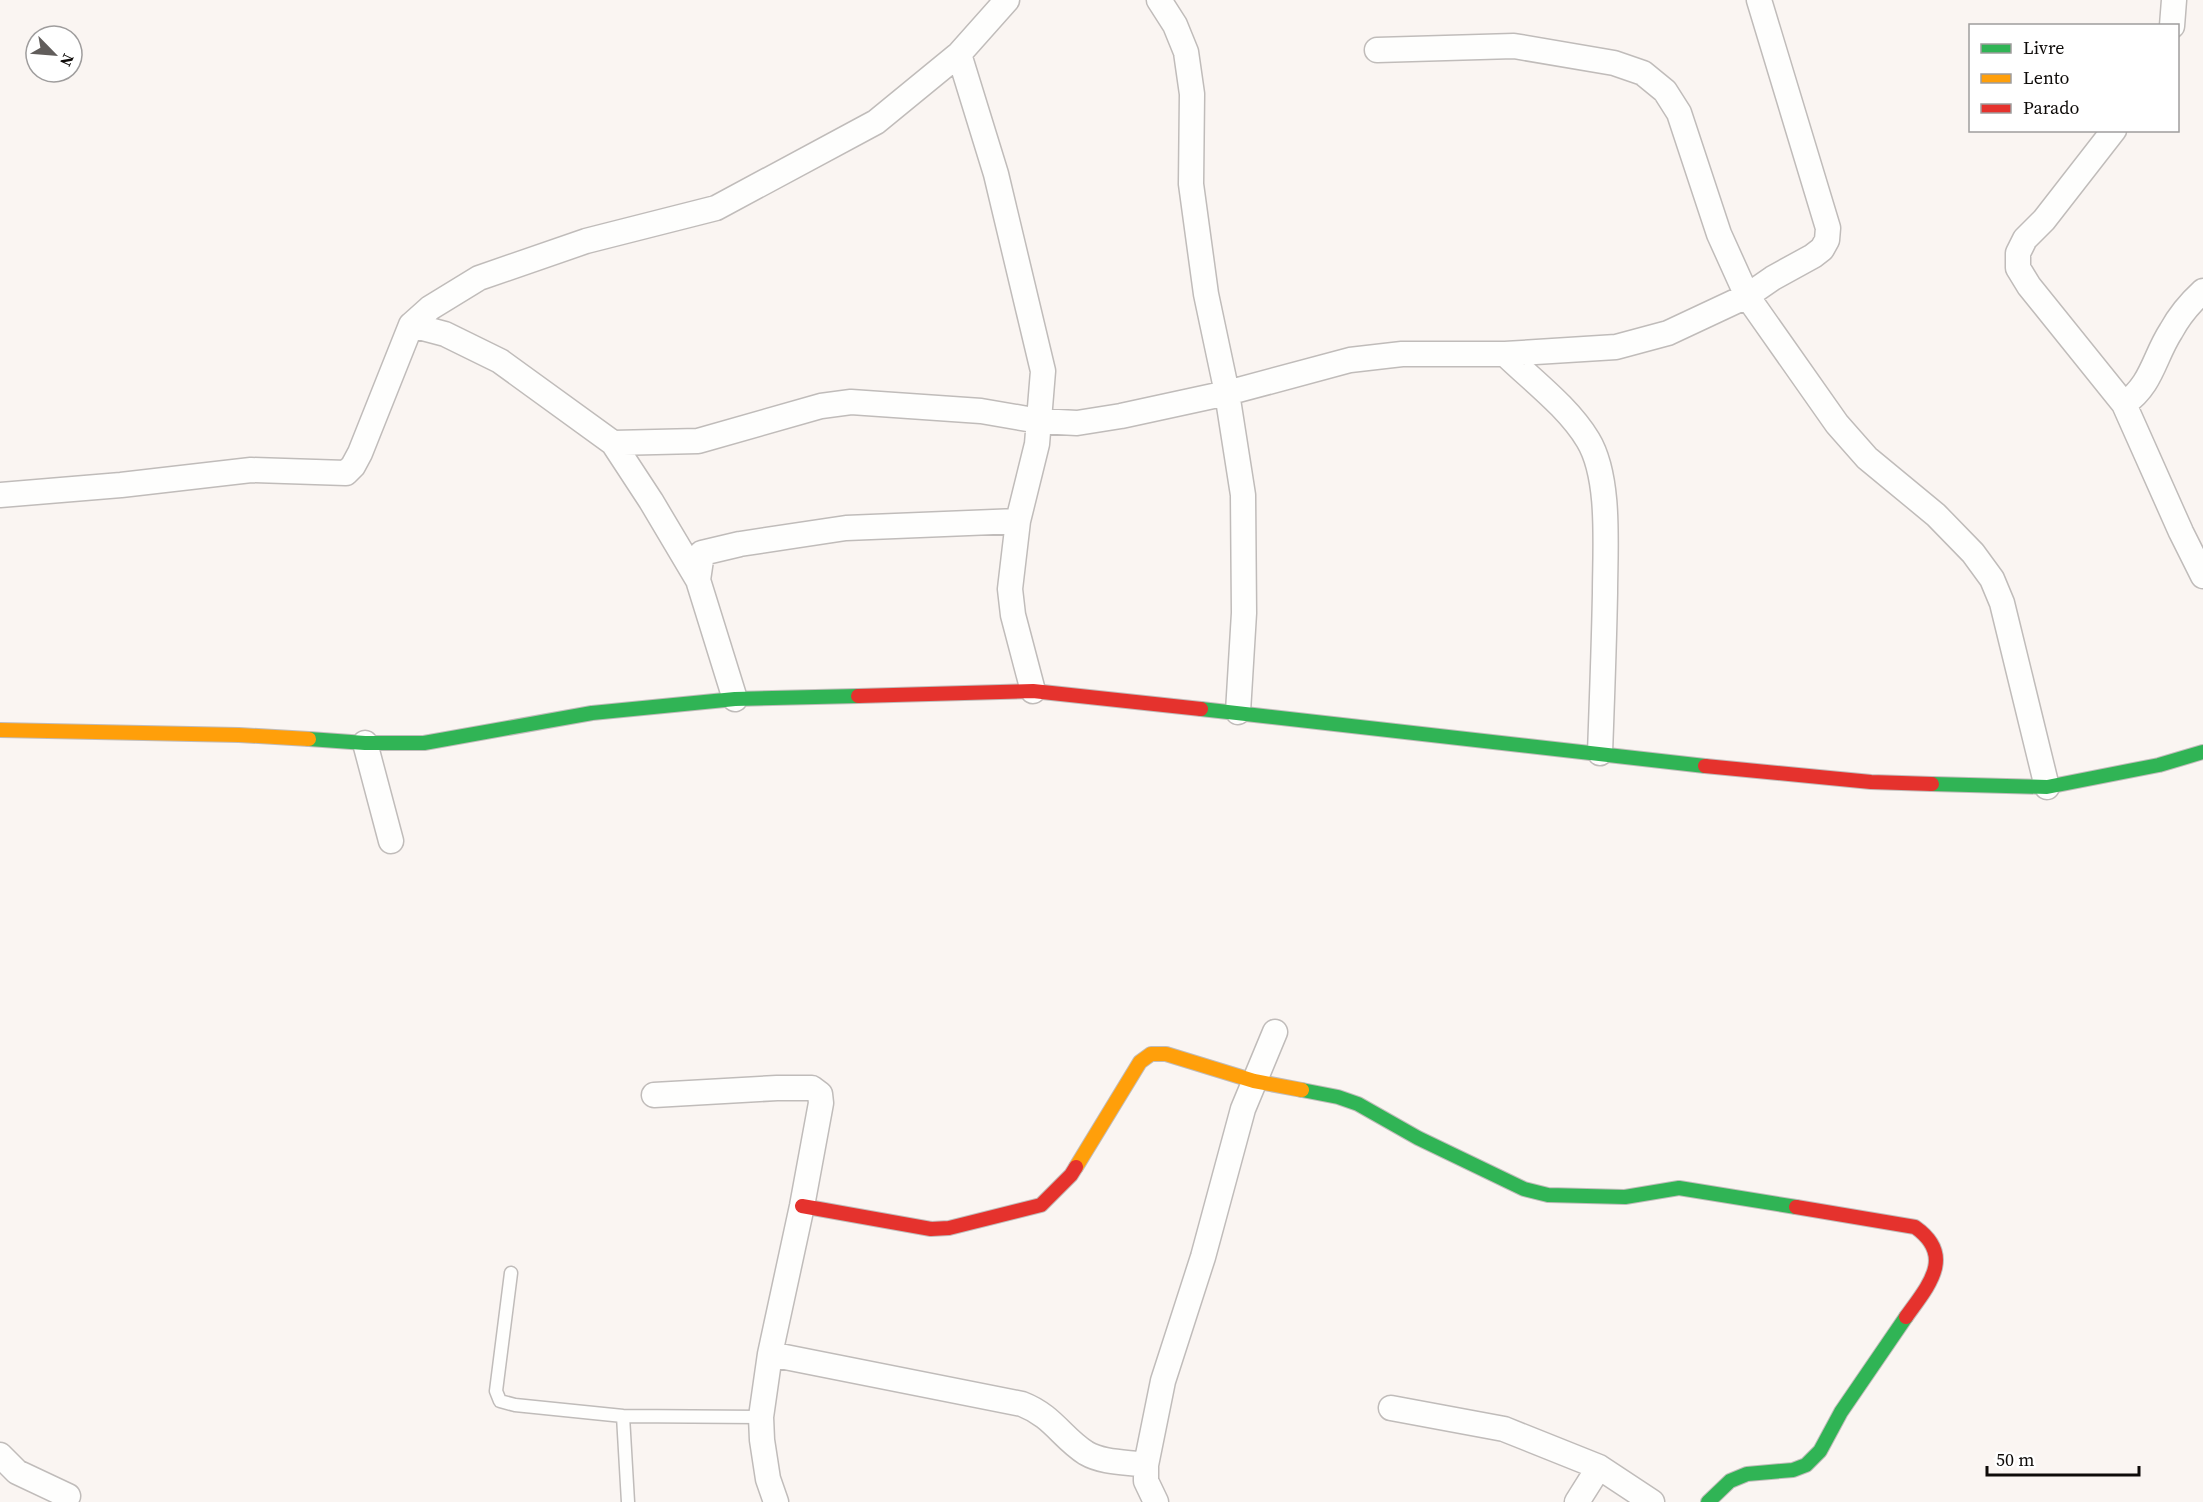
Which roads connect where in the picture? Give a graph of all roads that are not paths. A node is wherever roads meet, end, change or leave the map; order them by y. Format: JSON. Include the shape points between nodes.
{"nodes":[{"id":1,"x":1007,"y":0,"type":"edge"},
{"id":2,"x":1159,"y":0,"type":"edge"},
{"id":3,"x":1759,"y":0,"type":"edge"},
{"id":4,"x":2174,"y":0,"type":"edge"},
{"id":5,"x":2172,"y":24,"type":"edge"},
{"id":6,"x":1377,"y":50,"type":"dead end"},
{"id":7,"x":959,"y":54,"type":"junction"},
{"id":8,"x":2112,"y":132,"type":"edge"},
{"id":9,"x":2203,"y":291,"type":"edge"},
{"id":10,"x":1747,"y":296,"type":"junction"},
{"id":11,"x":411,"y":325,"type":"junction"},
{"id":12,"x":1505,"y":354,"type":"junction"},
{"id":13,"x":1227,"y":393,"type":"junction"},
{"id":14,"x":2124,"y":404,"type":"junction"},
{"id":15,"x":1038,"y":421,"type":"junction"},
{"id":16,"x":613,"y":443,"type":"junction"},
{"id":17,"x":0,"y":495,"type":"edge"},
{"id":18,"x":1018,"y":521,"type":"junction"},
{"id":19,"x":2203,"y":576,"type":"edge"},
{"id":20,"x":698,"y":580,"type":"junction"},
{"id":21,"x":1033,"y":691,"type":"junction"},
{"id":22,"x":735,"y":699,"type":"junction"},
{"id":23,"x":1238,"y":712,"type":"junction"},
{"id":24,"x":0,"y":730,"type":"edge"},
{"id":25,"x":364,"y":743,"type":"junction"},
{"id":26,"x":2203,"y":752,"type":"edge"},
{"id":27,"x":1600,"y":753,"type":"junction"},
{"id":28,"x":2048,"y":786,"type":"junction"},
{"id":29,"x":392,"y":841,"type":"dead end"},
{"id":30,"x":1275,"y":1032,"type":"dead end"},
{"id":31,"x":1254,"y":1081,"type":"junction"},
{"id":32,"x":654,"y":1095,"type":"dead end"},
{"id":33,"x":802,"y":1206,"type":"junction"},
{"id":34,"x":511,"y":1273,"type":"dead end"},
{"id":35,"x":770,"y":1354,"type":"junction"},
{"id":36,"x":1391,"y":1408,"type":"dead end"},
{"id":37,"x":623,"y":1416,"type":"junction"},
{"id":38,"x":761,"y":1417,"type":"junction"},
{"id":39,"x":0,"y":1455,"type":"edge"},
{"id":40,"x":1146,"y":1465,"type":"junction"},
{"id":41,"x":1599,"y":1467,"type":"junction"},
{"id":42,"x":68,"y":1496,"type":"dead end"},
{"id":43,"x":628,"y":1502,"type":"edge"},
{"id":44,"x":776,"y":1502,"type":"edge"},
{"id":45,"x":1156,"y":1502,"type":"edge"},
{"id":46,"x":1577,"y":1502,"type":"edge"},
{"id":47,"x":1652,"y":1502,"type":"edge"},
{"id":48,"x":1708,"y":1502,"type":"edge"}],
"edges":[{"from":1,"to":7,"type":"street"},
{"from":2,"to":13,"type":"street","via":[[1186,52],[1192,94],[1191,184],[1206,294]]},
{"from":3,"to":10,"type":"street","via":[[1828,228],[1822,249]]},
{"from":4,"to":5,"type":"street"},
{"from":6,"to":10,"type":"street","via":[[1514,46],[1614,63],[1643,73],[1665,91],[1679,113],[1719,234]]},
{"from":7,"to":11,"type":"street","via":[[876,122],[716,208],[586,241],[479,278],[438,302]]},
{"from":7,"to":15,"type":"street","via":[[996,174],[1034,328],[1043,371]]},
{"from":8,"to":14,"type":"street","via":[[2025,239],[2018,253],[2018,268]]},
{"from":9,"to":14,"type":"street","via":[[2171,331],[2144,386]]},
{"from":10,"to":12,"type":"street","via":[[1668,333],[1616,347]]},
{"from":10,"to":28,"type":"street","via":[[1860,450],[1936,515],[1992,579],[2002,603]]},
{"from":11,"to":16,"type":"street","via":[[445,334],[500,361]]},
{"from":11,"to":17,"type":"street","via":[[360,453],[346,473],[251,470]]},
{"from":12,"to":13,"type":"street","via":[[1402,354],[1350,360]]},
{"from":12,"to":27,"type":"street","via":[[1567,414],[1588,440],[1600,469],[1606,520]]},
{"from":13,"to":15,"type":"street","via":[[1077,423]]},
{"from":13,"to":23,"type":"street","via":[[1243,495],[1244,614]]},
{"from":14,"to":19,"type":"street"},
{"from":15,"to":16,"type":"street","via":[[981,411],[851,402],[821,406],[698,441]]},
{"from":15,"to":18,"type":"street","via":[[1037,444]]},
{"from":16,"to":20,"type":"street"},
{"from":18,"to":20,"type":"street","via":[[846,528],[740,544],[702,553]]},
{"from":18,"to":21,"type":"street","via":[[1010,589]]},
{"from":20,"to":22,"type":"street"},
{"from":21,"to":22,"type":"street"},
{"from":21,"to":23,"type":"street"},
{"from":22,"to":25,"type":"street","via":[[592,713],[424,742]]},
{"from":23,"to":27,"type":"street"},
{"from":24,"to":25,"type":"street","via":[[239,735]]},
{"from":25,"to":29,"type":"street"},
{"from":26,"to":28,"type":"street","via":[[2159,765]]},
{"from":27,"to":28,"type":"street","via":[[1871,782]]},
{"from":30,"to":31,"type":"street"},
{"from":31,"to":33,"type":"street","via":[[1166,1054],[1151,1054],[1140,1062],[1071,1175],[1041,1205],[1022,1211],[931,1230]]},
{"from":31,"to":40,"type":"street","via":[[1163,1381]]},
{"from":31,"to":48,"type":"street","via":[[1358,1104],[1524,1189],[1548,1195],[1625,1197],[1679,1188],[1915,1227],[1929,1236],[1937,1250],[1937,1264],[1929,1284],[1841,1412],[1820,1451],[1806,1465],[1793,1470],[1747,1474],[1730,1481]]},
{"from":32,"to":33,"type":"street","via":[[777,1088],[812,1089],[820,1094]]},
{"from":33,"to":35,"type":"street"},
{"from":34,"to":37,"type":"lane","via":[[496,1391],[500,1401],[515,1406]]},
{"from":35,"to":38,"type":"street"},
{"from":35,"to":40,"type":"street","via":[[1022,1404],[1036,1410],[1096,1458]]},
{"from":36,"to":41,"type":"street","via":[[1504,1429]]},
{"from":37,"to":38,"type":"lane"},
{"from":37,"to":43,"type":"lane"},
{"from":38,"to":44,"type":"street","via":[[768,1479]]},
{"from":39,"to":42,"type":"street","via":[[17,1472]]},
{"from":40,"to":45,"type":"street","via":[[1146,1481]]},
{"from":41,"to":46,"type":"street"},
{"from":41,"to":47,"type":"street"}]}
